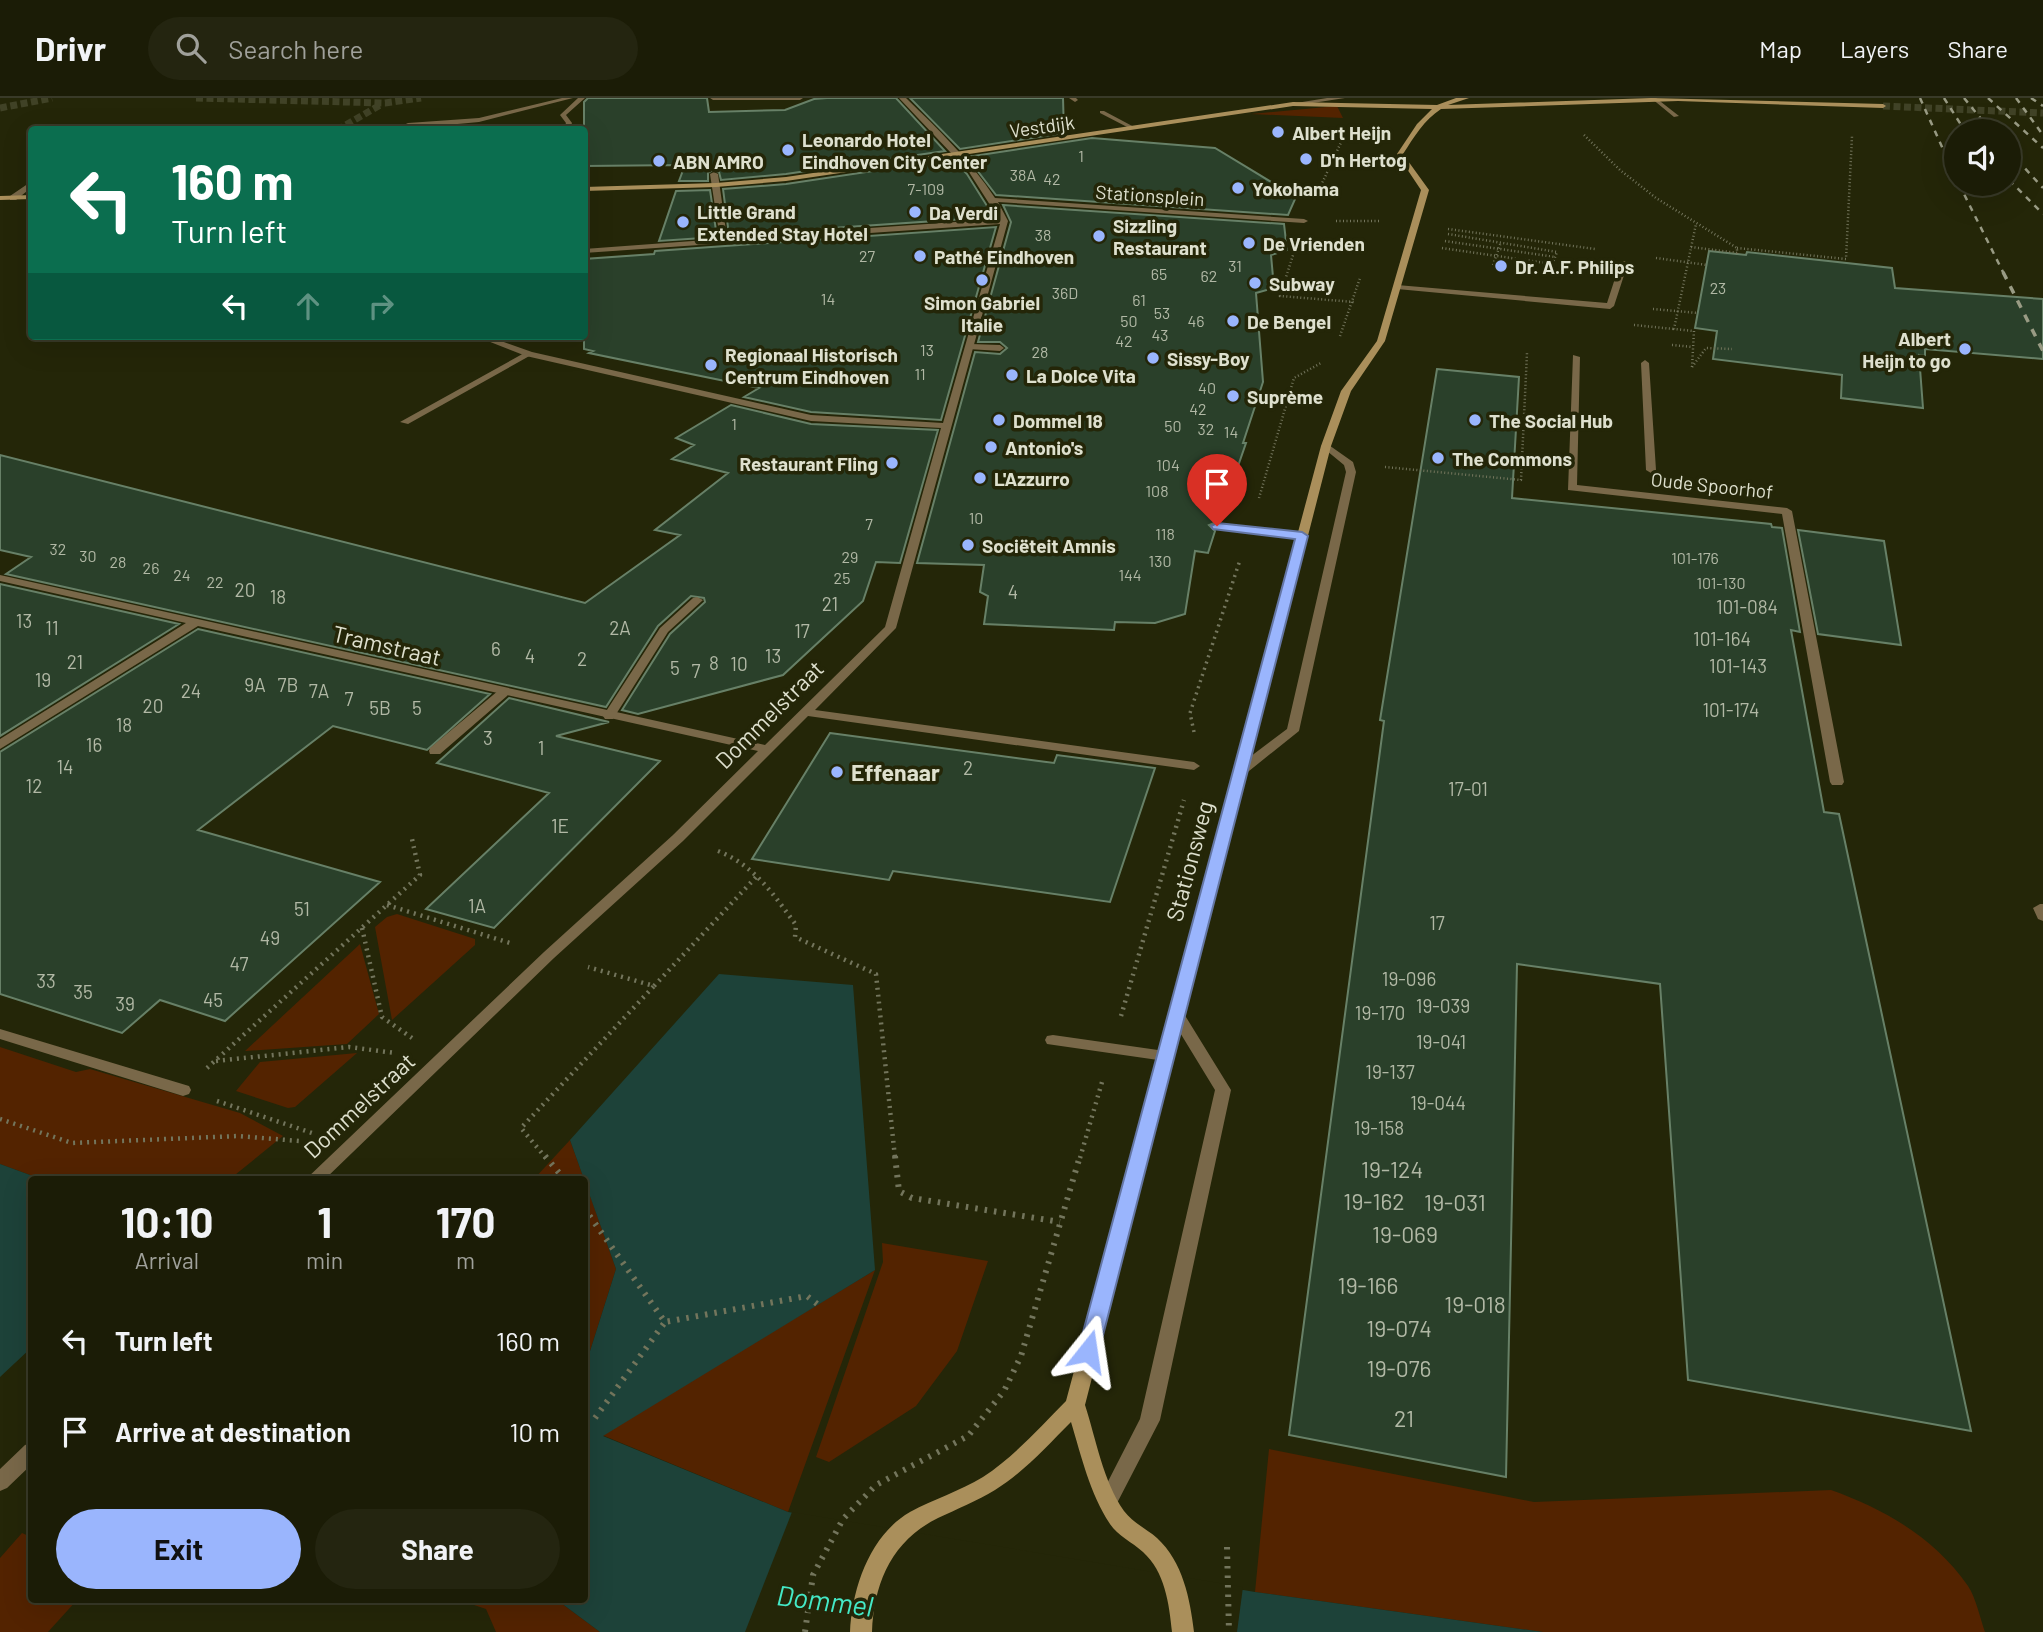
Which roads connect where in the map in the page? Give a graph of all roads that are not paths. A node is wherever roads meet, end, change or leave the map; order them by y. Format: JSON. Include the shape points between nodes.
{"nodes":[{"id":1,"x":570,"y":98,"type":"edge"},
{"id":2,"x":582,"y":98,"type":"edge"},
{"id":3,"x":713,"y":98,"type":"edge"},
{"id":4,"x":800,"y":98,"type":"edge"},
{"id":5,"x":902,"y":98,"type":"edge"},
{"id":6,"x":1342,"y":98,"type":"edge"},
{"id":7,"x":1466,"y":98,"type":"edge"},
{"id":8,"x":1653,"y":99,"type":"edge"},
{"id":9,"x":1293,"y":104,"type":"junction"},
{"id":10,"x":1363,"y":105,"type":"junction"},
{"id":11,"x":1883,"y":106,"type":"tunnel mouth"},
{"id":12,"x":1437,"y":107,"type":"junction"},
{"id":13,"x":1102,"y":113,"type":"dead end"},
{"id":14,"x":1676,"y":116,"type":"dead end"},
{"id":15,"x":1412,"y":119,"type":"junction"},
{"id":16,"x":406,"y":126,"type":"edge"},
{"id":17,"x":568,"y":126,"type":"edge"},
{"id":18,"x":1133,"y":128,"type":"junction"},
{"id":19,"x":957,"y":154,"type":"junction"},
{"id":20,"x":714,"y":174,"type":"dead end"},
{"id":21,"x":716,"y":185,"type":"junction"},
{"id":22,"x":28,"y":186,"type":"edge"},
{"id":23,"x":588,"y":189,"type":"edge"},
{"id":24,"x":28,"y":197,"type":"edge"},
{"id":25,"x":0,"y":198,"type":"edge"},
{"id":26,"x":13,"y":198,"type":"junction"},
{"id":27,"x":994,"y":200,"type":"junction"},
{"id":28,"x":1304,"y":221,"type":"road end"},
{"id":29,"x":1004,"y":222,"type":"junction"},
{"id":30,"x":724,"y":243,"type":"junction"},
{"id":31,"x":588,"y":251,"type":"edge"},
{"id":32,"x":1624,"y":263,"type":"dead end"},
{"id":33,"x":1396,"y":287,"type":"junction"},
{"id":34,"x":490,"y":340,"type":"edge"},
{"id":35,"x":971,"y":347,"type":"junction"},
{"id":36,"x":1000,"y":348,"type":"dead end"},
{"id":37,"x":528,"y":354,"type":"junction"},
{"id":38,"x":1576,"y":357,"type":"dead end"},
{"id":39,"x":1645,"y":363,"type":"dead end"},
{"id":40,"x":405,"y":422,"type":"dead end"},
{"id":41,"x":948,"y":426,"type":"junction"},
{"id":42,"x":1326,"y":446,"type":"junction"},
{"id":43,"x":1651,"y":470,"type":"dead end"},
{"id":44,"x":1217,"y":526,"type":"dead end"},
{"id":45,"x":1302,"y":536,"type":"junction"},
{"id":46,"x":0,"y":578,"type":"edge"},
{"id":47,"x":697,"y":600,"type":"dead end"},
{"id":48,"x":194,"y":623,"type":"junction"},
{"id":49,"x":503,"y":693,"type":"junction"},
{"id":50,"x":804,"y":712,"type":"junction"},
{"id":51,"x":609,"y":716,"type":"junction"},
{"id":52,"x":0,"y":745,"type":"edge"},
{"id":53,"x":765,"y":750,"type":"junction"},
{"id":54,"x":435,"y":751,"type":"dead end"},
{"id":55,"x":1194,"y":766,"type":"dead end"},
{"id":56,"x":1239,"y":772,"type":"junction"},
{"id":57,"x":1837,"y":782,"type":"dead end"},
{"id":58,"x":2043,"y":909,"type":"edge"},
{"id":59,"x":2043,"y":916,"type":"edge"},
{"id":60,"x":1176,"y":1013,"type":"junction"},
{"id":61,"x":0,"y":1034,"type":"edge"},
{"id":62,"x":1052,"y":1040,"type":"dead end"},
{"id":63,"x":1165,"y":1056,"type":"junction"},
{"id":64,"x":183,"y":1090,"type":"road end"},
{"id":65,"x":317,"y":1176,"type":"edge"},
{"id":66,"x":1075,"y":1405,"type":"junction"},
{"id":67,"x":28,"y":1455,"type":"edge"},
{"id":68,"x":0,"y":1482,"type":"edge"},
{"id":69,"x":1108,"y":1501,"type":"junction"},
{"id":70,"x":861,"y":1632,"type":"edge"},
{"id":71,"x":1183,"y":1632,"type":"edge"}],
"edges":[{"from":1,"to":16,"type":"street","via":[[479,120]]},
{"from":2,"to":17,"type":"street","via":[[563,115]]},
{"from":3,"to":4,"type":"street"},
{"from":5,"to":19,"type":"street"},
{"from":6,"to":9,"type":"street","name":"Vestdijk"},
{"from":7,"to":12,"type":"street"},
{"from":8,"to":11,"type":"street","name":"Vestdijk"},
{"from":8,"to":12,"type":"street","name":"Vestdijk"},
{"from":8,"to":14,"type":"street"},
{"from":9,"to":10,"type":"street","name":"Vestdijk"},
{"from":9,"to":18,"type":"street","name":"Vestdijk"},
{"from":10,"to":12,"type":"street","name":"Vestdijk"},
{"from":10,"to":15,"type":"street"},
{"from":12,"to":15,"type":"street"},
{"from":13,"to":18,"type":"street"},
{"from":15,"to":33,"type":"street","via":[[1400,154],[1425,190]]},
{"from":18,"to":19,"type":"street","name":"Vestdijk"},
{"from":19,"to":21,"type":"street","name":"Vestdijk"},
{"from":19,"to":27,"type":"street"},
{"from":20,"to":21,"type":"street"},
{"from":21,"to":23,"type":"street","name":"Vestdijk"},
{"from":21,"to":30,"type":"street"},
{"from":22,"to":26,"type":"street"},
{"from":24,"to":26,"type":"street"},
{"from":25,"to":26,"type":"street"},
{"from":27,"to":28,"type":"street","name":"Stationsplein"},
{"from":27,"to":29,"type":"street"},
{"from":29,"to":30,"type":"street"},
{"from":29,"to":35,"type":"street","name":"Dommelstraat"},
{"from":30,"to":31,"type":"street"},
{"from":32,"to":33,"type":"street","via":[[1610,306]]},
{"from":33,"to":42,"type":"street","name":"Stationsweg","via":[[1381,341],[1346,391]]},
{"from":34,"to":37,"type":"street"},
{"from":35,"to":36,"type":"street"},
{"from":35,"to":41,"type":"street","name":"Dommelstraat"},
{"from":37,"to":40,"type":"street"},
{"from":37,"to":41,"type":"street","via":[[811,418]]},
{"from":38,"to":57,"type":"street","name":"Oude Spoorhof","via":[[1572,488],[1787,511]]},
{"from":39,"to":43,"type":"street"},
{"from":41,"to":50,"type":"street","name":"Dommelstraat","via":[[890,628]]},
{"from":42,"to":45,"type":"street","name":"Stationsweg"},
{"from":42,"to":56,"type":"street","via":[[1349,464],[1351,472],[1293,731]]},
{"from":44,"to":45,"type":"street"},
{"from":45,"to":56,"type":"street","name":"Stationsweg"},
{"from":46,"to":48,"type":"street","name":"Tramstraat"},
{"from":47,"to":51,"type":"street","via":[[664,630]]},
{"from":48,"to":49,"type":"street","name":"Tramstraat"},
{"from":48,"to":52,"type":"street"},
{"from":49,"to":51,"type":"street","name":"Tramstraat"},
{"from":49,"to":54,"type":"street"},
{"from":50,"to":53,"type":"street","name":"Dommelstraat"},
{"from":50,"to":55,"type":"street"},
{"from":51,"to":53,"type":"street","name":"Tramstraat"},
{"from":53,"to":65,"type":"street","name":"Dommelstraat","via":[[678,838]]},
{"from":56,"to":60,"type":"street","name":"Stationsweg"},
{"from":58,"to":59,"type":"street"},
{"from":60,"to":63,"type":"street","name":"Stationsweg"},
{"from":60,"to":69,"type":"street","via":[[1223,1090],[1150,1420]]},
{"from":61,"to":64,"type":"street"},
{"from":62,"to":63,"type":"street"},
{"from":63,"to":66,"type":"street","name":"Stationsweg"},
{"from":66,"to":69,"type":"street"},
{"from":66,"to":70,"type":"street","via":[[1000,1476],[904,1527],[875,1568],[860,1612]]},
{"from":67,"to":68,"type":"street"},
{"from":69,"to":71,"type":"street","via":[[1119,1520],[1163,1560],[1180,1603]]}]}
